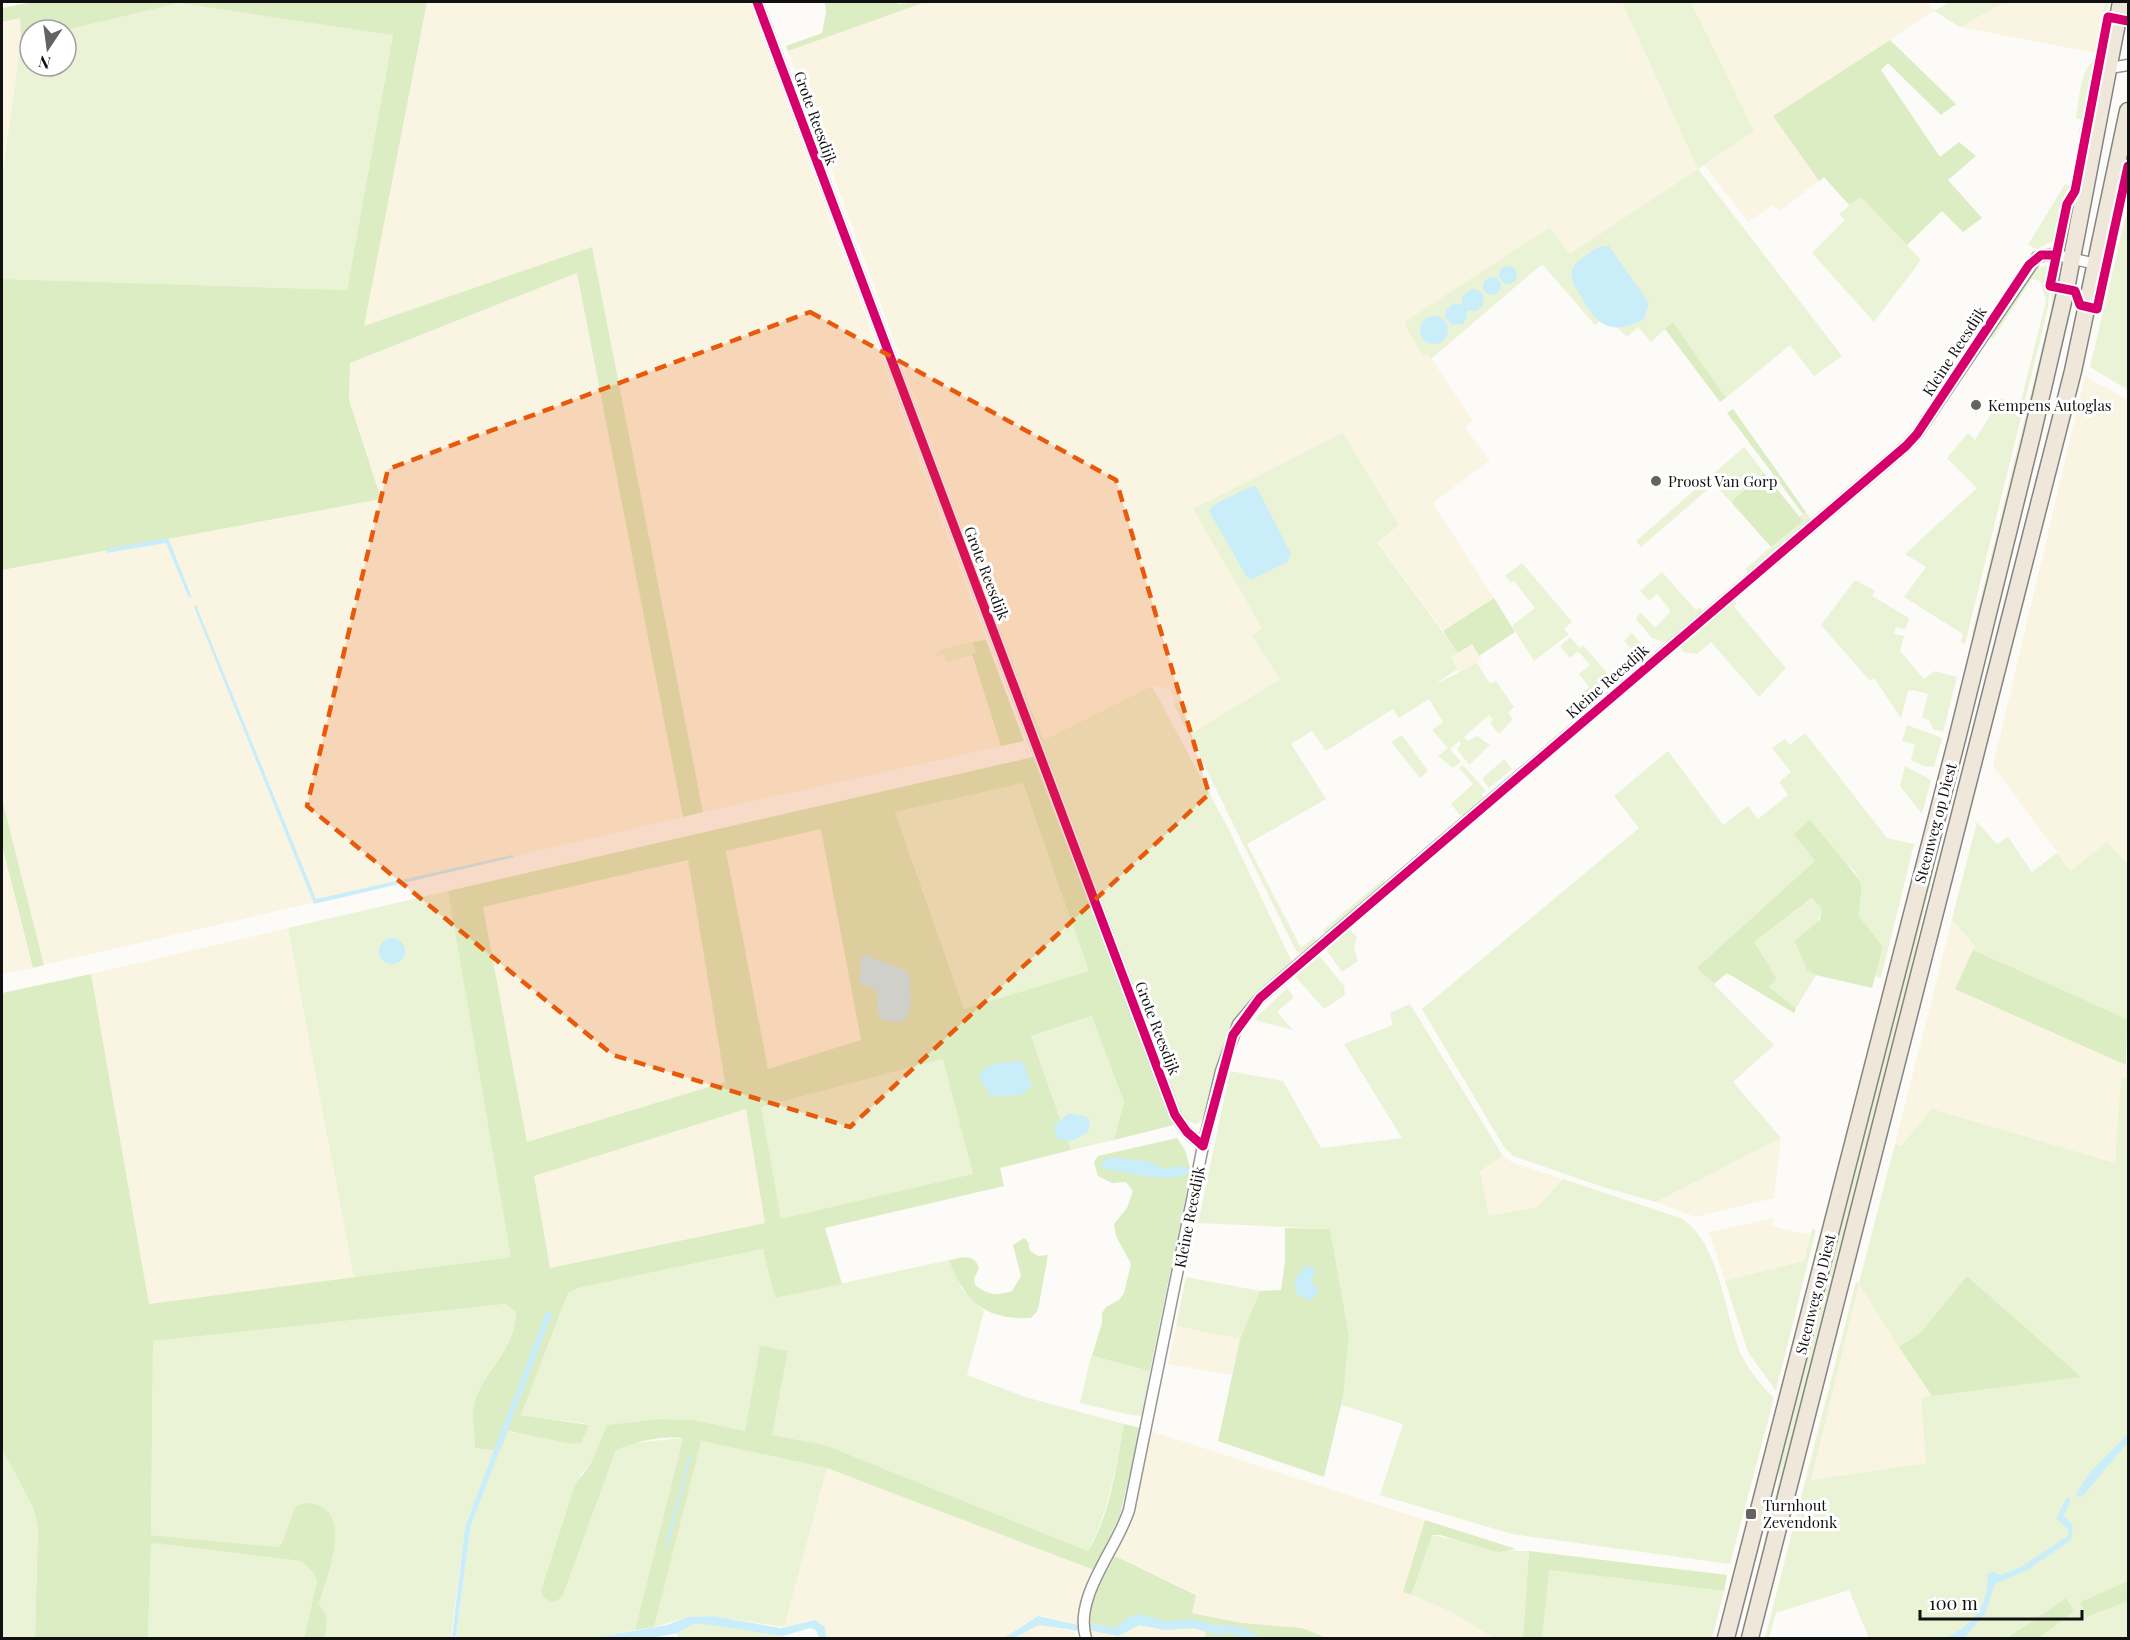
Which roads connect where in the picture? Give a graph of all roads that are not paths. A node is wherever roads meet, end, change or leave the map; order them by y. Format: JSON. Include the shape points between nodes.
{"nodes":[{"id":1,"x":757,"y":2,"type":"edge"},
{"id":2,"x":2121,"y":2,"type":"edge"},
{"id":3,"x":2128,"y":64,"type":"edge"},
{"id":4,"x":2109,"y":68,"type":"junction"},
{"id":5,"x":2128,"y":111,"type":"edge"},
{"id":6,"x":2072,"y":259,"type":"junction"},
{"id":7,"x":2096,"y":264,"type":"junction"},
{"id":8,"x":1929,"y":844,"type":"junction"},
{"id":9,"x":1950,"y":850,"type":"junction"},
{"id":10,"x":1203,"y":1146,"type":"junction"},
{"id":11,"x":1743,"y":1571,"type":"junction"},
{"id":12,"x":1764,"y":1577,"type":"junction"},
{"id":13,"x":1086,"y":1638,"type":"edge"},
{"id":14,"x":1726,"y":1638,"type":"edge"},
{"id":15,"x":1750,"y":1638,"type":"edge"}],
"edges":[{"from":1,"to":10,"type":"street","name":"Grote Reesdijk","via":[[1175,1115]]},
{"from":2,"to":4,"type":"main road","name":"Steenweg op Diest"},
{"from":3,"to":4,"type":"street"},
{"from":4,"to":6,"type":"main road","name":"Steenweg op Diest"},
{"from":5,"to":7,"type":"main road","name":"Steenweg op Diest"},
{"from":6,"to":7,"type":"street","name":"Kleine Reesdijk"},
{"from":6,"to":8,"type":"main road","name":"Steenweg op Diest","via":[[2010,526]]},
{"from":6,"to":10,"type":"street","name":"Kleine Reesdijk","via":[[2045,254],[2033,260],[1906,446],[1260,998],[1233,1035]]},
{"from":7,"to":9,"type":"main road","name":"Steenweg op Diest"},
{"from":8,"to":9,"type":"main road"},
{"from":8,"to":11,"type":"main road","name":"Steenweg op Diest"},
{"from":9,"to":12,"type":"main road","name":"Steenweg op Diest"},
{"from":10,"to":13,"type":"street","name":"Kleine Reesdijk","via":[[1129,1510],[1086,1600],[1082,1617]]},
{"from":11,"to":12,"type":"main road"},
{"from":11,"to":14,"type":"main road","name":"Steenweg op Diest"},
{"from":12,"to":15,"type":"main road","name":"Steenweg op Diest"}]}
